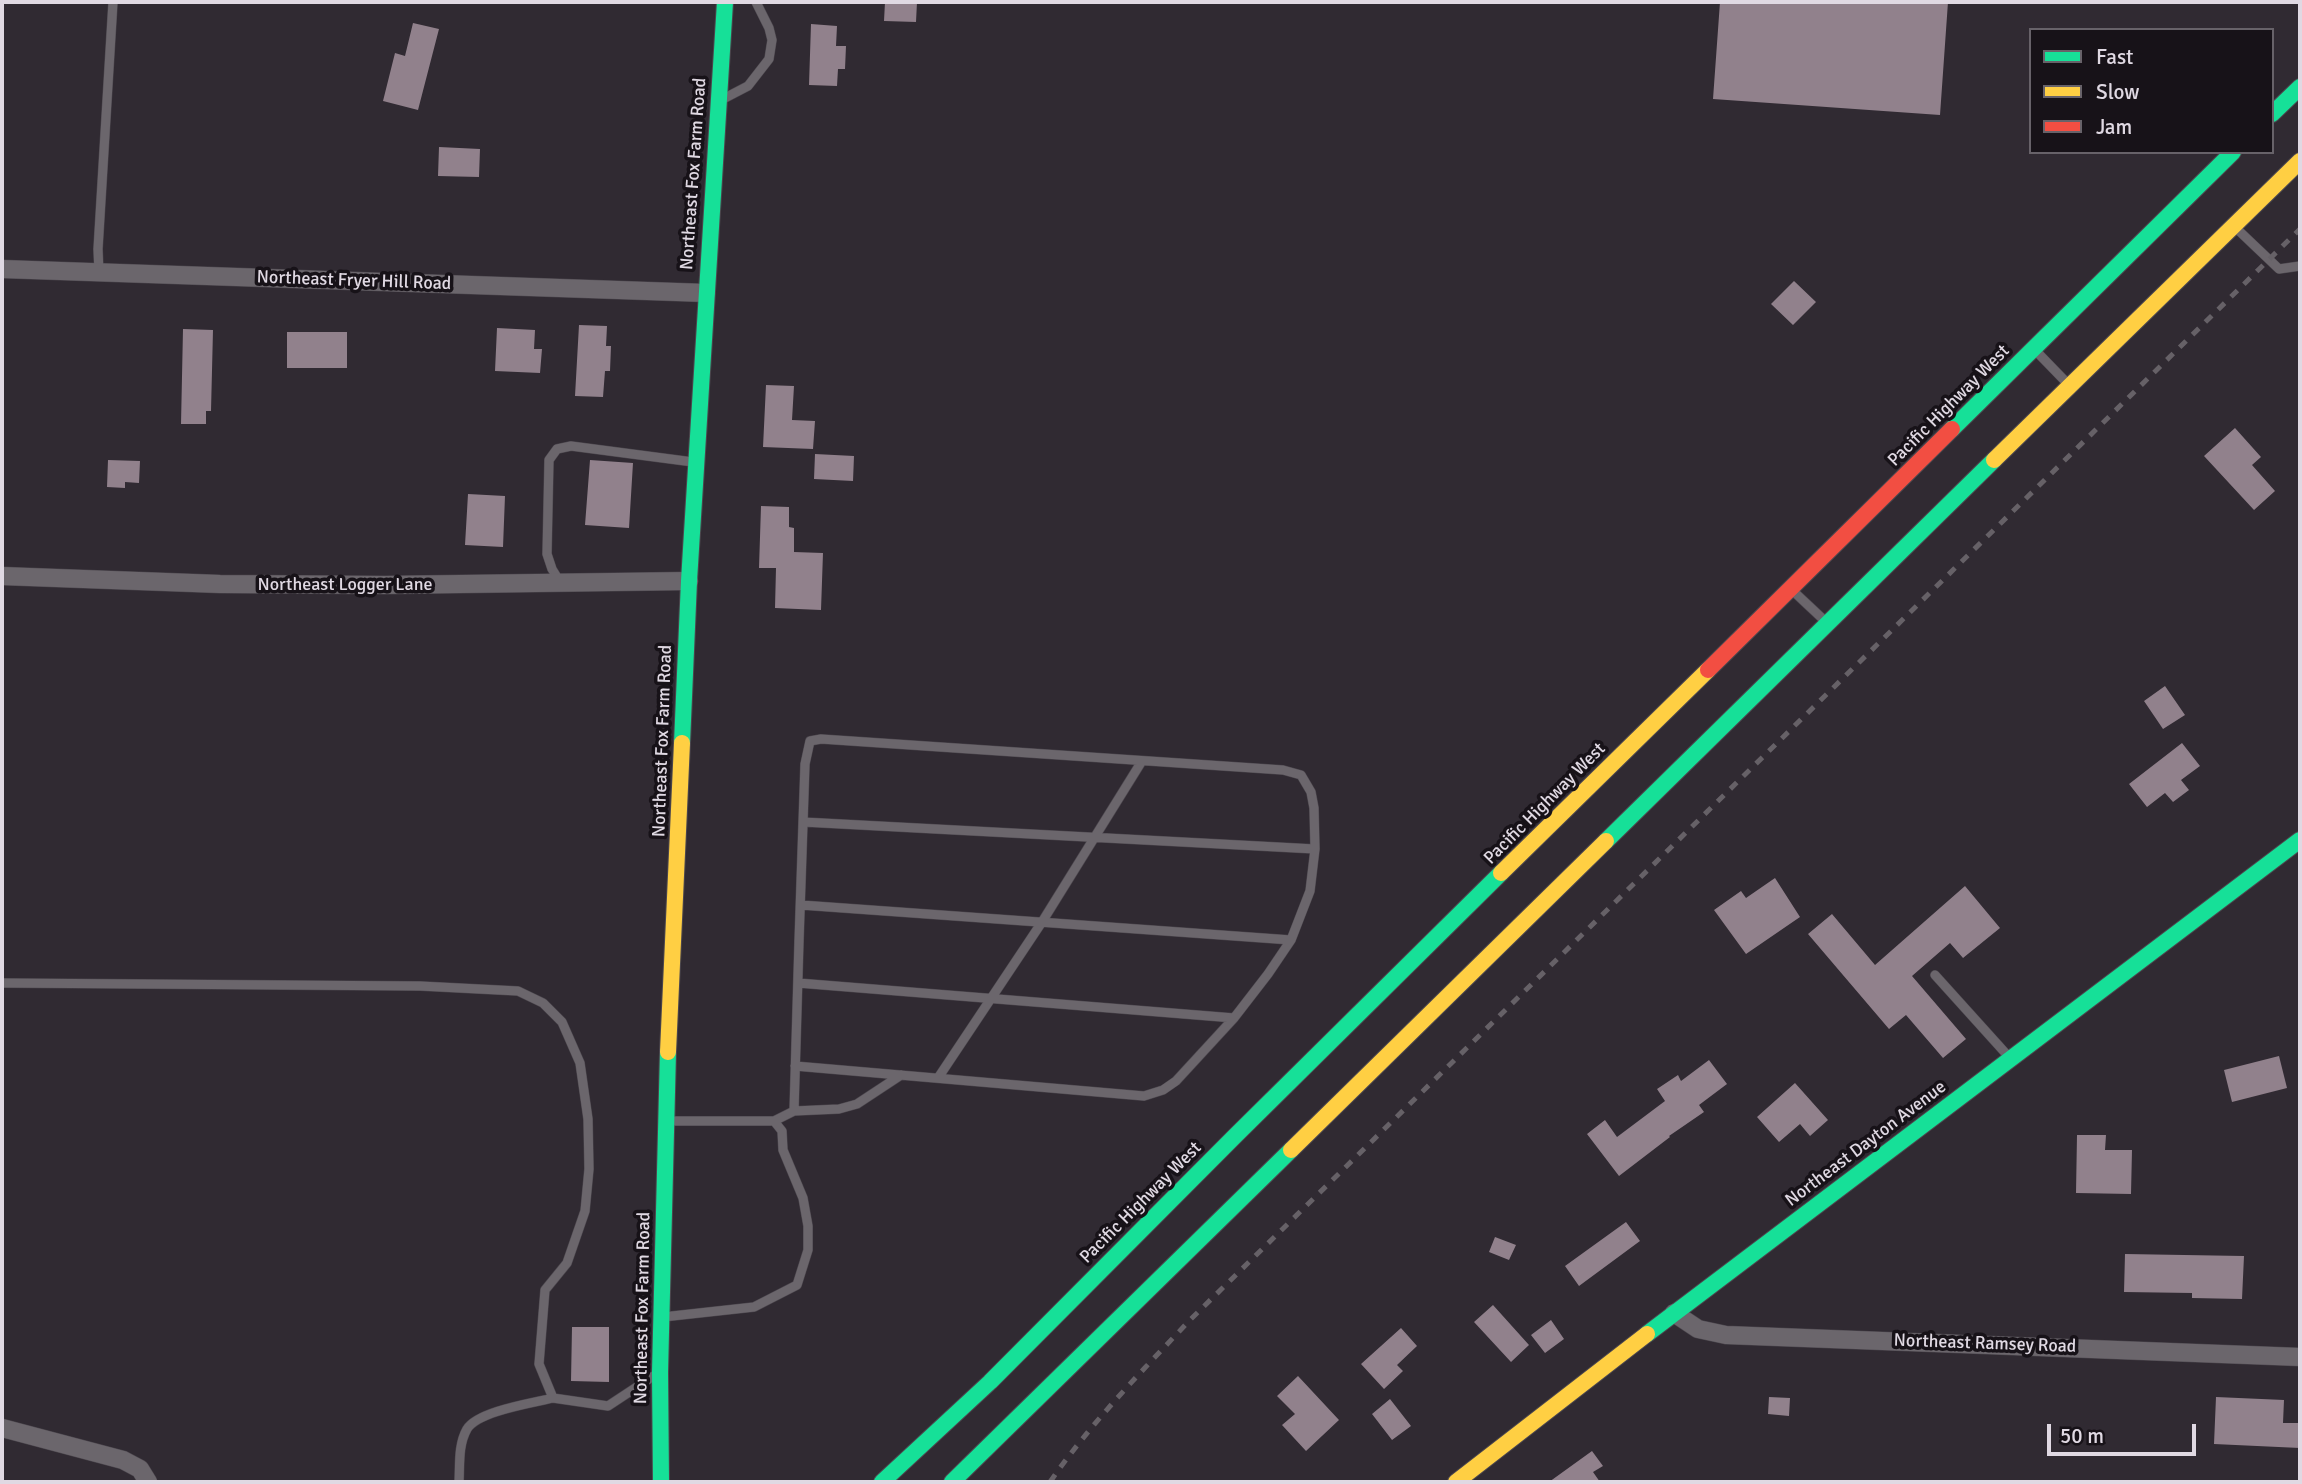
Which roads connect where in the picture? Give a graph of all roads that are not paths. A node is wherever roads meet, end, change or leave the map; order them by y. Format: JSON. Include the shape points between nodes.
{"nodes":[{"id":1,"x":113,"y":2,"type":"edge"},
{"id":2,"x":724,"y":2,"type":"edge"},
{"id":3,"x":756,"y":2,"type":"edge"},
{"id":4,"x":2300,"y":87,"type":"edge"},
{"id":5,"x":718,"y":101,"type":"junction"},
{"id":6,"x":2274,"y":112,"type":"edge"},
{"id":7,"x":2231,"y":154,"type":"edge"},
{"id":8,"x":2300,"y":161,"type":"edge"},
{"id":9,"x":2234,"y":226,"type":"junction"},
{"id":10,"x":2300,"y":266,"type":"edge"},
{"id":11,"x":2,"y":269,"type":"edge"},
{"id":12,"x":99,"y":273,"type":"junction"},
{"id":13,"x":706,"y":293,"type":"junction"},
{"id":14,"x":2034,"y":349,"type":"junction"},
{"id":15,"x":2070,"y":387,"type":"junction"},
{"id":16,"x":696,"y":462,"type":"junction"},
{"id":17,"x":2,"y":576,"type":"edge"},
{"id":18,"x":689,"y":580,"type":"junction"},
{"id":19,"x":561,"y":583,"type":"junction"},
{"id":20,"x":1791,"y":589,"type":"junction"},
{"id":21,"x":1828,"y":623,"type":"junction"},
{"id":22,"x":1142,"y":761,"type":"junction"},
{"id":23,"x":803,"y":822,"type":"junction"},
{"id":24,"x":1094,"y":838,"type":"junction"},
{"id":25,"x":2300,"y":840,"type":"edge"},
{"id":26,"x":1315,"y":849,"type":"junction"},
{"id":27,"x":801,"y":905,"type":"junction"},
{"id":28,"x":1042,"y":922,"type":"junction"},
{"id":29,"x":1291,"y":940,"type":"junction"},
{"id":30,"x":1935,"y":975,"type":"dead end"},
{"id":31,"x":798,"y":982,"type":"junction"},
{"id":32,"x":2,"y":983,"type":"edge"},
{"id":33,"x":990,"y":998,"type":"junction"},
{"id":34,"x":1234,"y":1018,"type":"junction"},
{"id":35,"x":2010,"y":1059,"type":"junction"},
{"id":36,"x":796,"y":1066,"type":"junction"},
{"id":37,"x":901,"y":1075,"type":"junction"},
{"id":38,"x":939,"y":1079,"type":"junction"},
{"id":39,"x":794,"y":1111,"type":"junction"},
{"id":40,"x":666,"y":1121,"type":"junction"},
{"id":41,"x":774,"y":1121,"type":"junction"},
{"id":42,"x":1674,"y":1313,"type":"junction"},
{"id":43,"x":662,"y":1317,"type":"junction"},
{"id":44,"x":2300,"y":1357,"type":"edge"},
{"id":45,"x":660,"y":1372,"type":"junction"},
{"id":46,"x":554,"y":1398,"type":"junction"},
{"id":47,"x":2,"y":1428,"type":"edge"},
{"id":48,"x":144,"y":1475,"type":"edge"},
{"id":49,"x":459,"y":1482,"type":"edge"},
{"id":50,"x":661,"y":1482,"type":"edge"},
{"id":51,"x":881,"y":1482,"type":"edge"},
{"id":52,"x":952,"y":1482,"type":"edge"},
{"id":53,"x":1458,"y":1482,"type":"edge"}],
"edges":[{"from":1,"to":12,"type":"lane"},
{"from":2,"to":5,"type":"main road","name":"Northeast Fox Farm Road"},
{"from":3,"to":5,"type":"lane","via":[[772,40],[769,59],[748,86]]},
{"from":4,"to":6,"type":"main road"},
{"from":5,"to":13,"type":"main road","name":"Northeast Fox Farm Road"},
{"from":7,"to":14,"type":"main road","name":"Pacific Highway West"},
{"from":8,"to":9,"type":"main road"},
{"from":9,"to":10,"type":"lane","via":[[2279,269]]},
{"from":9,"to":15,"type":"main road"},
{"from":11,"to":12,"type":"street","name":"Northeast Fryer Hill Road"},
{"from":12,"to":13,"type":"street","name":"Northeast Fryer Hill Road"},
{"from":13,"to":16,"type":"main road","name":"Northeast Fox Farm Road"},
{"from":14,"to":15,"type":"lane"},
{"from":14,"to":20,"type":"main road","name":"Pacific Highway West"},
{"from":15,"to":21,"type":"main road"},
{"from":16,"to":18,"type":"main road","name":"Northeast Fox Farm Road"},
{"from":16,"to":19,"type":"lane","via":[[571,446],[557,449],[549,460],[547,554]]},
{"from":17,"to":19,"type":"street","name":"Northeast Logger Lane","via":[[220,584]]},
{"from":18,"to":19,"type":"street","name":"Northeast Logger Lane"},
{"from":18,"to":40,"type":"main road","name":"Northeast Fox Farm Road"},
{"from":20,"to":21,"type":"lane"},
{"from":20,"to":51,"type":"main road","name":"Pacific Highway West","via":[[1000,1372]]},
{"from":21,"to":52,"type":"main road"},
{"from":22,"to":23,"type":"lane","via":[[821,739],[810,741],[805,764]]},
{"from":22,"to":24,"type":"lane"},
{"from":22,"to":26,"type":"lane","via":[[1301,775],[1313,800]]},
{"from":23,"to":24,"type":"lane"},
{"from":23,"to":27,"type":"lane"},
{"from":24,"to":26,"type":"lane"},
{"from":24,"to":28,"type":"lane"},
{"from":25,"to":35,"type":"main road","name":"Northeast Dayton Avenue"},
{"from":26,"to":29,"type":"lane","via":[[1310,891]]},
{"from":27,"to":28,"type":"lane"},
{"from":27,"to":31,"type":"lane"},
{"from":28,"to":29,"type":"lane"},
{"from":28,"to":33,"type":"lane"},
{"from":29,"to":34,"type":"lane"},
{"from":30,"to":35,"type":"lane"},
{"from":31,"to":33,"type":"lane"},
{"from":31,"to":36,"type":"lane"},
{"from":32,"to":46,"type":"lane","via":[[421,986],[518,992],[543,1003],[562,1022],[580,1063],[588,1119],[585,1211],[567,1263],[545,1290],[539,1364]]},
{"from":33,"to":34,"type":"lane"},
{"from":33,"to":38,"type":"lane"},
{"from":34,"to":38,"type":"lane","via":[[1176,1081],[1144,1096]]},
{"from":35,"to":42,"type":"main road","name":"Northeast Dayton Avenue"},
{"from":36,"to":37,"type":"lane"},
{"from":36,"to":39,"type":"lane"},
{"from":37,"to":38,"type":"lane"},
{"from":37,"to":39,"type":"lane","via":[[857,1104]]},
{"from":39,"to":41,"type":"lane"},
{"from":40,"to":41,"type":"lane"},
{"from":40,"to":43,"type":"main road","name":"Northeast Fox Farm Road"},
{"from":41,"to":43,"type":"lane","via":[[782,1131],[783,1150],[803,1198],[808,1226],[808,1250],[797,1285],[754,1307]]},
{"from":42,"to":44,"type":"street","name":"Northeast Ramsey Road","via":[[1698,1329],[1726,1335]]},
{"from":42,"to":53,"type":"main road","name":"Northeast Dayton Avenue"},
{"from":43,"to":45,"type":"main road","name":"Northeast Fox Farm Road"},
{"from":45,"to":46,"type":"lane","via":[[608,1406]]},
{"from":45,"to":50,"type":"main road","name":"Northeast Fox Farm Road"},
{"from":46,"to":49,"type":"lane","via":[[507,1409],[468,1426],[460,1446]]},
{"from":47,"to":48,"type":"street","via":[[123,1460]]}]}
